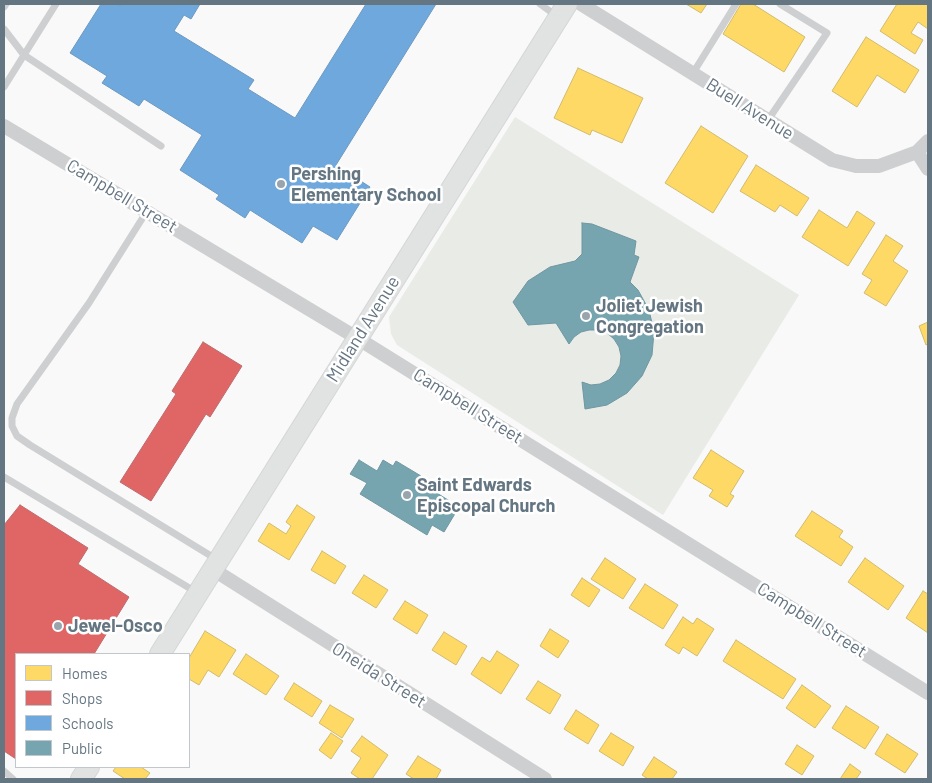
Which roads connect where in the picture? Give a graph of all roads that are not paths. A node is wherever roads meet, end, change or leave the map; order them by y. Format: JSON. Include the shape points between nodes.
{"nodes":[{"id":1,"x":56,"y":4,"type":"edge"},
{"id":2,"x":540,"y":4,"type":"edge"},
{"id":3,"x":580,"y":4,"type":"edge"},
{"id":4,"x":736,"y":4,"type":"edge"},
{"id":5,"x":780,"y":4,"type":"edge"},
{"id":6,"x":563,"y":10,"type":"edge"},
{"id":7,"x":4,"y":28,"type":"edge"},
{"id":8,"x":24,"y":54,"type":"junction"},
{"id":9,"x":693,"y":73,"type":"junction"},
{"id":10,"x":4,"y":87,"type":"edge"},
{"id":11,"x":768,"y":120,"type":"junction"},
{"id":12,"x":4,"y":126,"type":"edge"},
{"id":13,"x":928,"y":141,"type":"edge"},
{"id":14,"x":161,"y":146,"type":"dead end"},
{"id":15,"x":917,"y":152,"type":"junction"},
{"id":16,"x":928,"y":169,"type":"edge"},
{"id":17,"x":148,"y":211,"type":"junction"},
{"id":18,"x":357,"y":338,"type":"junction"},
{"id":19,"x":4,"y":477,"type":"edge"},
{"id":20,"x":216,"y":566,"type":"junction"},
{"id":21,"x":199,"y":594,"type":"junction"},
{"id":22,"x":161,"y":653,"type":"edge"},
{"id":23,"x":928,"y":692,"type":"edge"},
{"id":24,"x":88,"y":768,"type":"edge"},
{"id":25,"x":4,"y":771,"type":"edge"},
{"id":26,"x":12,"y":779,"type":"edge"},
{"id":27,"x":81,"y":779,"type":"edge"},
{"id":28,"x":545,"y":779,"type":"edge"}],
"edges":[{"from":1,"to":8,"type":"lane"},
{"from":2,"to":6,"type":"lane"},
{"from":3,"to":9,"type":"street","name":"Buell Avenue"},
{"from":4,"to":9,"type":"lane"},
{"from":5,"to":11,"type":"lane","via":[[827,33]]},
{"from":6,"to":18,"type":"main road","name":"Midland Avenue"},
{"from":7,"to":8,"type":"lane"},
{"from":8,"to":10,"type":"lane"},
{"from":8,"to":14,"type":"lane"},
{"from":9,"to":11,"type":"street","name":"Buell Avenue"},
{"from":11,"to":15,"type":"street","name":"Buell Avenue","via":[[832,160],[856,166],[879,166]]},
{"from":12,"to":17,"type":"street","name":"Campbell Street"},
{"from":13,"to":15,"type":"street","name":"Buell Avenue"},
{"from":15,"to":16,"type":"street"},
{"from":17,"to":18,"type":"street","name":"Campbell Street"},
{"from":17,"to":20,"type":"lane","via":[[89,303],[17,404],[12,426],[17,436],[30,445]]},
{"from":18,"to":20,"type":"main road","name":"Midland Avenue"},
{"from":18,"to":23,"type":"street","name":"Campbell Street"},
{"from":19,"to":21,"type":"lane"},
{"from":20,"to":21,"type":"main road","name":"Midland Avenue"},
{"from":20,"to":28,"type":"street","name":"Oneida Street"},
{"from":21,"to":22,"type":"main road","name":"Midland Avenue"},
{"from":24,"to":27,"type":"main road"},
{"from":25,"to":26,"type":"lane"}]}
